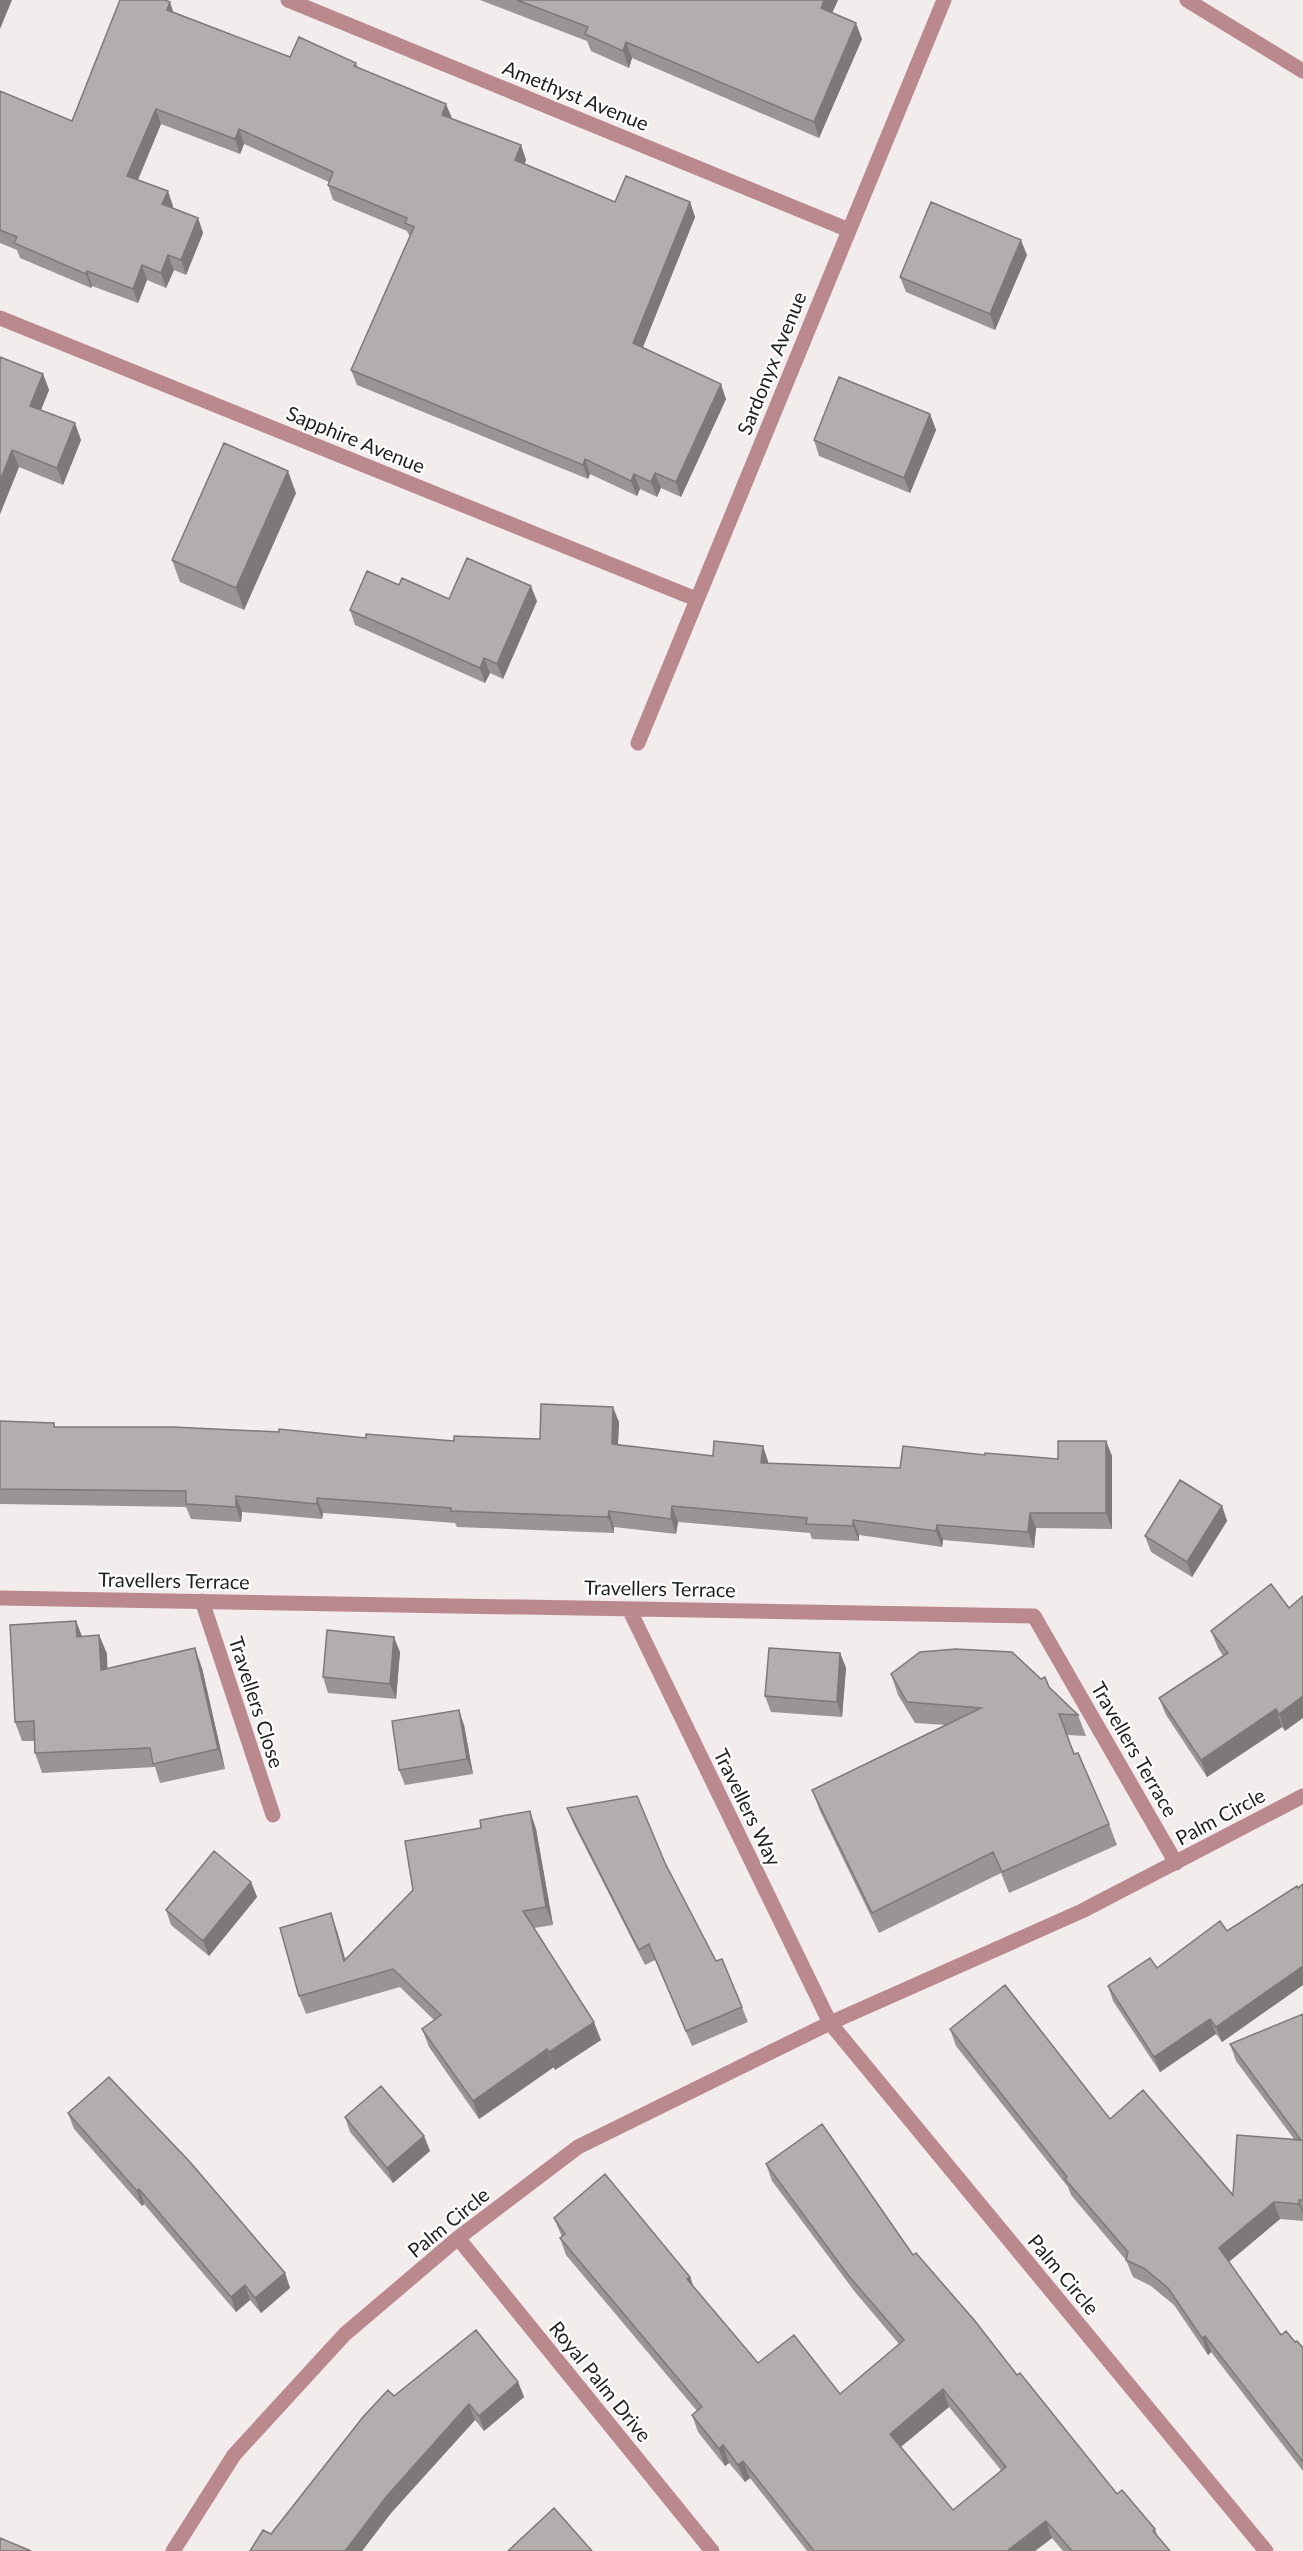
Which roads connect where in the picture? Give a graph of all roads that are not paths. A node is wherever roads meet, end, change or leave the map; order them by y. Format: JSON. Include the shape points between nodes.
{"nodes":[{"id":1,"x":288,"y":0,"type":"edge"},
{"id":2,"x":944,"y":0,"type":"edge"},
{"id":3,"x":1186,"y":0,"type":"edge"},
{"id":4,"x":1303,"y":71,"type":"edge"},
{"id":5,"x":849,"y":230,"type":"junction"},
{"id":6,"x":0,"y":318,"type":"edge"},
{"id":7,"x":696,"y":599,"type":"junction"},
{"id":8,"x":638,"y":743,"type":"dead end"},
{"id":9,"x":0,"y":1598,"type":"edge"},
{"id":10,"x":202,"y":1601,"type":"junction"},
{"id":11,"x":629,"y":1609,"type":"junction"},
{"id":12,"x":1303,"y":1796,"type":"edge"},
{"id":13,"x":273,"y":1815,"type":"dead end"},
{"id":14,"x":1176,"y":1863,"type":"junction"},
{"id":15,"x":830,"y":2023,"type":"junction"},
{"id":16,"x":458,"y":2238,"type":"junction"},
{"id":17,"x":173,"y":2551,"type":"edge"},
{"id":18,"x":712,"y":2551,"type":"edge"},
{"id":19,"x":1266,"y":2551,"type":"edge"}],
"edges":[{"from":1,"to":5,"type":"street","name":"Amethyst Avenue"},
{"from":2,"to":5,"type":"street","name":"Sardonyx Avenue"},
{"from":3,"to":4,"type":"street"},
{"from":5,"to":7,"type":"street","name":"Sardonyx Avenue"},
{"from":6,"to":7,"type":"street","name":"Sapphire Avenue"},
{"from":7,"to":8,"type":"street","name":"Sardonyx Avenue"},
{"from":9,"to":10,"type":"street","name":"Travellers Terrace"},
{"from":10,"to":11,"type":"street","name":"Travellers Terrace"},
{"from":10,"to":13,"type":"street","name":"Travellers Close"},
{"from":11,"to":14,"type":"street","name":"Travellers Terrace","via":[[1034,1616]]},
{"from":11,"to":15,"type":"street","name":"Travellers Way"},
{"from":12,"to":14,"type":"street","name":"Palm Circle"},
{"from":14,"to":15,"type":"street","name":"Palm Circle","via":[[1082,1911]]},
{"from":15,"to":16,"type":"street","name":"Palm Circle","via":[[578,2147]]},
{"from":15,"to":19,"type":"street","name":"Palm Circle"},
{"from":16,"to":17,"type":"street","name":"Palm Circle","via":[[345,2334],[234,2455]]},
{"from":16,"to":18,"type":"street","name":"Royal Palm Drive"}]}
